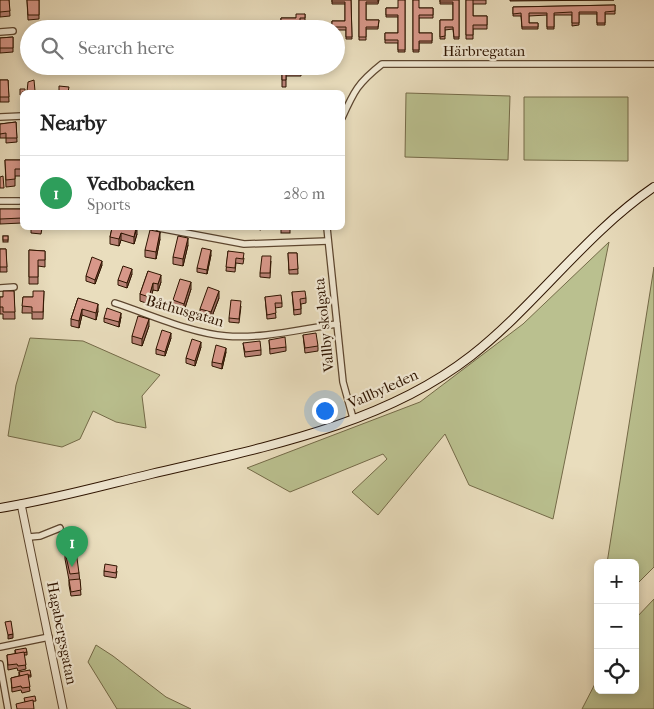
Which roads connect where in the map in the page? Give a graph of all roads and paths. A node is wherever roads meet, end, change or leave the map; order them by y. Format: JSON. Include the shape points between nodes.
{"nodes":[{"id":1,"x":13,"y":31,"type":"dead end"},
{"id":2,"x":0,"y":32,"type":"edge"},
{"id":3,"x":654,"y":64,"type":"edge"},
{"id":4,"x":345,"y":111,"type":"edge"},
{"id":5,"x":0,"y":116,"type":"edge"},
{"id":6,"x":20,"y":116,"type":"edge"},
{"id":7,"x":654,"y":187,"type":"edge"},
{"id":8,"x":0,"y":201,"type":"edge"},
{"id":9,"x":19,"y":201,"type":"dead end"},
{"id":10,"x":170,"y":230,"type":"edge"},
{"id":11,"x":327,"y":230,"type":"edge"},
{"id":12,"x":328,"y":241,"type":"junction"},
{"id":13,"x":0,"y":288,"type":"edge"},
{"id":14,"x":14,"y":288,"type":"dead end"},
{"id":15,"x":115,"y":303,"type":"dead end"},
{"id":16,"x":337,"y":324,"type":"junction"},
{"id":17,"x":353,"y":418,"type":"junction"},
{"id":18,"x":21,"y":504,"type":"junction"},
{"id":19,"x":0,"y":508,"type":"edge"},
{"id":20,"x":60,"y":528,"type":"dead end"},
{"id":21,"x":29,"y":537,"type":"junction"},
{"id":22,"x":49,"y":638,"type":"junction"},
{"id":23,"x":0,"y":647,"type":"edge"},
{"id":24,"x":0,"y":664,"type":"edge"},
{"id":25,"x":8,"y":709,"type":"edge"},
{"id":26,"x":63,"y":709,"type":"edge"}],
"edges":[{"from":1,"to":2,"type":"street"},
{"from":3,"to":4,"type":"street","name":"Härbregatan","via":[[382,64],[353,92]]},
{"from":5,"to":6,"type":"street"},
{"from":7,"to":17,"type":"main road","name":"Vallbyleden","via":[[612,221],[472,355],[406,396]]},
{"from":8,"to":9,"type":"street"},
{"from":10,"to":12,"type":"street","via":[[244,244]]},
{"from":11,"to":12,"type":"street","name":"Vallby skolgata"},
{"from":12,"to":16,"type":"street","name":"Vallby skolgata"},
{"from":13,"to":14,"type":"street"},
{"from":15,"to":16,"type":"street","name":"Båthusgatan","via":[[206,333],[226,336],[244,337]]},
{"from":16,"to":17,"type":"street","name":"Vallby skolgata","via":[[343,382]]},
{"from":17,"to":18,"type":"main road","name":"Vallbyleden","via":[[206,461]]},
{"from":18,"to":19,"type":"main road","name":"Vallbyleden"},
{"from":18,"to":21,"type":"street","name":"Hagabergsgatan"},
{"from":20,"to":21,"type":"street"},
{"from":21,"to":22,"type":"street","name":"Hagabergsgatan"},
{"from":22,"to":23,"type":"street"},
{"from":22,"to":26,"type":"street","name":"Hagabergsgatan"},
{"from":24,"to":25,"type":"street"}]}
